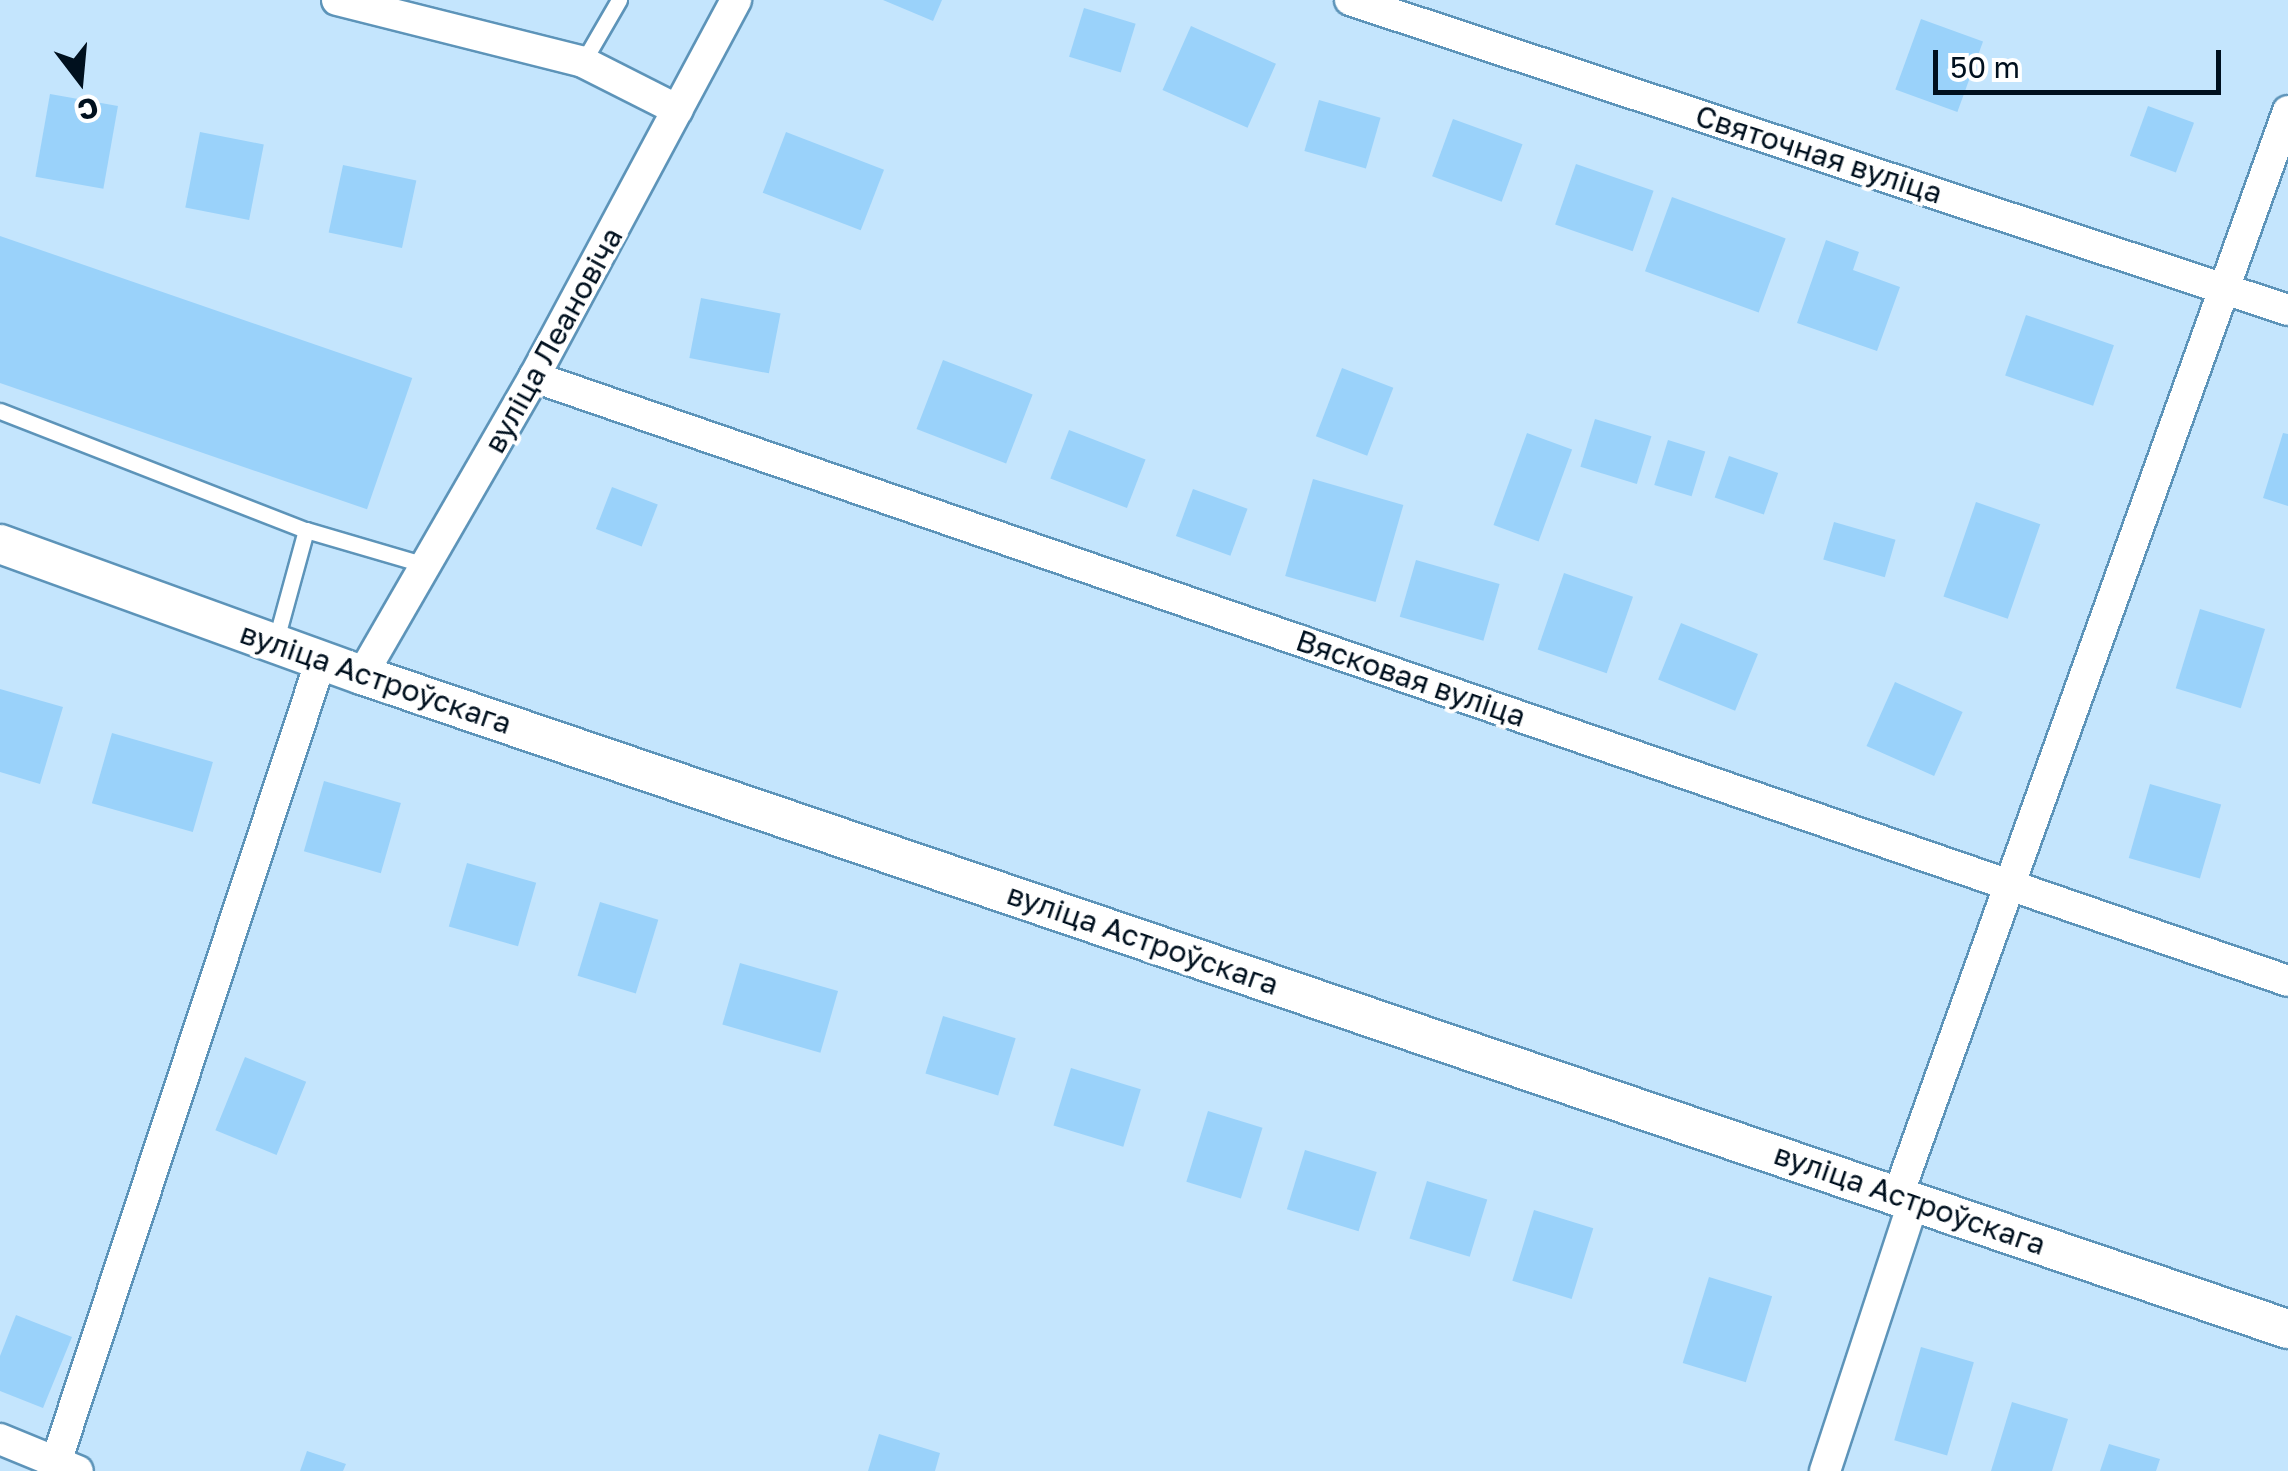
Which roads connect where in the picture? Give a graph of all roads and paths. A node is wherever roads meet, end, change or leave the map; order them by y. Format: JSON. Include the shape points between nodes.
{"nodes":[{"id":1,"x":337,"y":0,"type":"edge"},
{"id":2,"x":620,"y":0,"type":"edge"},
{"id":3,"x":736,"y":0,"type":"edge"},
{"id":4,"x":1350,"y":0,"type":"edge"},
{"id":5,"x":583,"y":62,"type":"junction"},
{"id":6,"x":678,"y":110,"type":"junction"},
{"id":7,"x":2288,"y":111,"type":"edge"},
{"id":8,"x":2222,"y":287,"type":"junction"},
{"id":9,"x":2288,"y":310,"type":"edge"},
{"id":10,"x":534,"y":377,"type":"junction"},
{"id":11,"x":0,"y":411,"type":"edge"},
{"id":12,"x":306,"y":530,"type":"junction"},
{"id":13,"x":0,"y":544,"type":"edge"},
{"id":14,"x":426,"y":565,"type":"junction"},
{"id":15,"x":275,"y":643,"type":"junction"},
{"id":16,"x":321,"y":660,"type":"junction"},
{"id":17,"x":362,"y":676,"type":"junction"},
{"id":18,"x":2012,"y":884,"type":"junction"},
{"id":19,"x":2288,"y":981,"type":"edge"},
{"id":20,"x":1906,"y":1197,"type":"junction"},
{"id":21,"x":2288,"y":1329,"type":"edge"},
{"id":22,"x":0,"y":1438,"type":"edge"},
{"id":23,"x":62,"y":1468,"type":"edge"},
{"id":24,"x":1825,"y":1471,"type":"edge"}],
"edges":[{"from":1,"to":5,"type":"street"},
{"from":2,"to":5,"type":"lane"},
{"from":3,"to":6,"type":"street","name":"вуліца Леановіча"},
{"from":4,"to":8,"type":"street","name":"Святочная вуліца"},
{"from":5,"to":6,"type":"street"},
{"from":6,"to":10,"type":"street","name":"вуліца Леановіча"},
{"from":7,"to":8,"type":"street"},
{"from":8,"to":9,"type":"street","name":"Святочная вуліца"},
{"from":8,"to":18,"type":"street"},
{"from":10,"to":14,"type":"street","name":"вуліца Леановіча"},
{"from":10,"to":18,"type":"street","name":"Вясковая вуліца"},
{"from":11,"to":12,"type":"lane"},
{"from":12,"to":14,"type":"lane"},
{"from":12,"to":15,"type":"lane"},
{"from":13,"to":15,"type":"street","name":"вуліца Астроўскага"},
{"from":14,"to":17,"type":"street","name":"вуліца Леановіча"},
{"from":15,"to":16,"type":"street","name":"вуліца Астроўскага"},
{"from":16,"to":17,"type":"street","name":"вуліца Астроўскага"},
{"from":16,"to":23,"type":"street"},
{"from":17,"to":20,"type":"street","name":"вуліца Астроўскага"},
{"from":18,"to":19,"type":"street","name":"Вясковая вуліца"},
{"from":18,"to":20,"type":"street"},
{"from":20,"to":21,"type":"street","name":"вуліца Астроўскага"},
{"from":20,"to":24,"type":"street"},
{"from":22,"to":23,"type":"street"}]}
